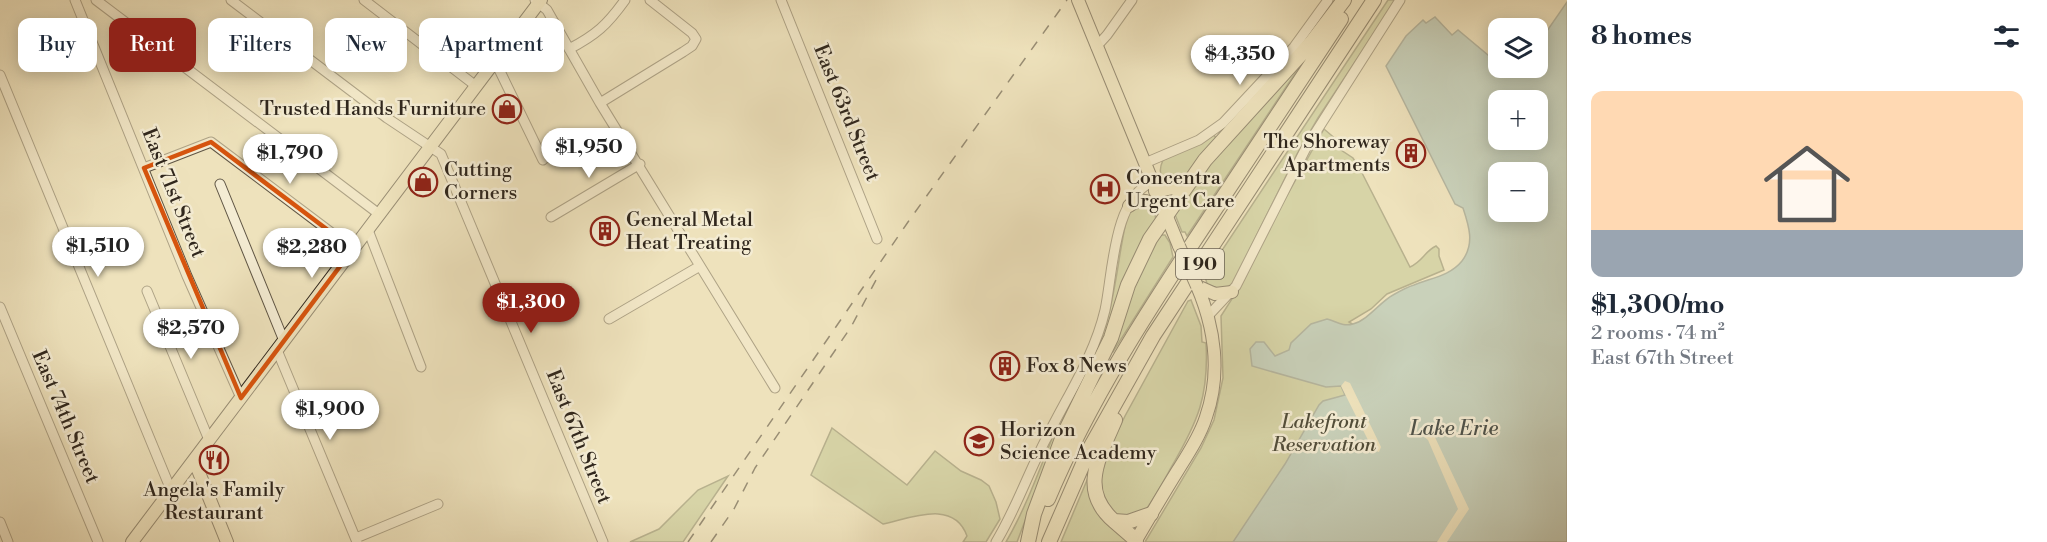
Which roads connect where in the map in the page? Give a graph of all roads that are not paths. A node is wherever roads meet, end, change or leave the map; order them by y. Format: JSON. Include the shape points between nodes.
{"nodes":[{"id":1,"x":75,"y":0,"type":"edge"},
{"id":2,"x":96,"y":0,"type":"edge"},
{"id":3,"x":231,"y":0,"type":"edge"},
{"id":4,"x":364,"y":0,"type":"edge"},
{"id":5,"x":625,"y":0,"type":"edge"},
{"id":6,"x":650,"y":0,"type":"edge"},
{"id":7,"x":781,"y":0,"type":"edge"},
{"id":8,"x":1078,"y":0,"type":"edge"},
{"id":9,"x":1132,"y":0,"type":"edge"},
{"id":10,"x":1328,"y":0,"type":"edge"},
{"id":11,"x":1344,"y":0,"type":"edge"},
{"id":12,"x":1354,"y":0,"type":"edge"},
{"id":13,"x":1374,"y":0,"type":"edge"},
{"id":14,"x":1400,"y":0,"type":"edge"},
{"id":15,"x":538,"y":1,"type":"edge"},
{"id":16,"x":526,"y":18,"type":"edge"},
{"id":17,"x":1096,"y":47,"type":"junction"},
{"id":18,"x":569,"y":49,"type":"junction"},
{"id":19,"x":487,"y":72,"type":"edge"},
{"id":20,"x":500,"y":72,"type":"edge"},
{"id":21,"x":0,"y":75,"type":"edge"},
{"id":22,"x":476,"y":86,"type":"junction"},
{"id":23,"x":600,"y":103,"type":"junction"},
{"id":24,"x":431,"y":146,"type":"junction"},
{"id":25,"x":543,"y":160,"type":"dead end"},
{"id":26,"x":1145,"y":163,"type":"junction"},
{"id":27,"x":640,"y":164,"type":"junction"},
{"id":28,"x":144,"y":168,"type":"junction"},
{"id":29,"x":1191,"y":179,"type":"junction"},
{"id":30,"x":219,"y":184,"type":"dead end"},
{"id":31,"x":1154,"y":186,"type":"junction"},
{"id":32,"x":1129,"y":206,"type":"junction"},
{"id":33,"x":1166,"y":213,"type":"junction"},
{"id":34,"x":379,"y":214,"type":"junction"},
{"id":35,"x":551,"y":217,"type":"dead end"},
{"id":36,"x":368,"y":230,"type":"junction"},
{"id":37,"x":877,"y":239,"type":"dead end"},
{"id":38,"x":353,"y":249,"type":"junction"},
{"id":39,"x":700,"y":266,"type":"junction"},
{"id":40,"x":1198,"y":290,"type":"junction"},
{"id":41,"x":147,"y":291,"type":"dead end"},
{"id":42,"x":1232,"y":292,"type":"junction"},
{"id":43,"x":0,"y":307,"type":"edge"},
{"id":44,"x":1208,"y":316,"type":"junction"},
{"id":45,"x":609,"y":319,"type":"dead end"},
{"id":46,"x":4,"y":330,"type":"edge"},
{"id":47,"x":281,"y":345,"type":"junction"},
{"id":48,"x":1140,"y":360,"type":"junction"},
{"id":49,"x":421,"y":367,"type":"dead end"},
{"id":50,"x":774,"y":388,"type":"dead end"},
{"id":51,"x":240,"y":398,"type":"junction"},
{"id":52,"x":209,"y":440,"type":"junction"},
{"id":53,"x":194,"y":460,"type":"junction"},
{"id":54,"x":171,"y":490,"type":"junction"},
{"id":55,"x":438,"y":504,"type":"dead end"},
{"id":56,"x":1151,"y":514,"type":"junction"},
{"id":57,"x":1114,"y":521,"type":"junction"},
{"id":58,"x":0,"y":522,"type":"edge"},
{"id":59,"x":137,"y":539,"type":"edge"},
{"id":60,"x":357,"y":540,"type":"edge"},
{"id":61,"x":1135,"y":541,"type":"edge"},
{"id":62,"x":8,"y":542,"type":"edge"},
{"id":63,"x":98,"y":542,"type":"edge"},
{"id":64,"x":227,"y":542,"type":"edge"},
{"id":65,"x":603,"y":542,"type":"edge"},
{"id":66,"x":996,"y":542,"type":"edge"},
{"id":67,"x":1030,"y":542,"type":"edge"},
{"id":68,"x":1049,"y":542,"type":"edge"}],
"edges":[{"from":1,"to":28,"type":"street","name":"East 71st Street"},
{"from":2,"to":34,"type":"street"},
{"from":3,"to":24,"type":"street","name":"East 67th Street","via":[[387,118]]},
{"from":4,"to":22,"type":"street"},
{"from":5,"to":18,"type":"street","via":[[591,37]]},
{"from":6,"to":23,"type":"street","via":[[696,39],[692,46]]},
{"from":7,"to":37,"type":"street","name":"East 63rd Street"},
{"from":8,"to":17,"type":"main road"},
{"from":9,"to":17,"type":"street"},
{"from":10,"to":26,"type":"street","via":[[1294,47],[1223,123],[1199,140]]},
{"from":11,"to":29,"type":"highway"},
{"from":12,"to":67,"type":"highway","number":"I 90","via":[[1160,292],[1107,379],[1059,473]]},
{"from":13,"to":48,"type":"highway","number":"I 90"},
{"from":14,"to":42,"type":"street","via":[[1311,140]]},
{"from":15,"to":16,"type":"main road"},
{"from":15,"to":18,"type":"street"},
{"from":17,"to":26,"type":"main road"},
{"from":18,"to":23,"type":"street"},
{"from":19,"to":22,"type":"main road"},
{"from":20,"to":25,"type":"street"},
{"from":21,"to":54,"type":"street"},
{"from":22,"to":24,"type":"main road"},
{"from":23,"to":27,"type":"street"},
{"from":24,"to":34,"type":"main road"},
{"from":24,"to":65,"type":"street","name":"East 67th Street","via":[[441,154],[455,186]]},
{"from":26,"to":31,"type":"main road"},
{"from":27,"to":35,"type":"street"},
{"from":27,"to":39,"type":"street"},
{"from":28,"to":38,"type":"street","via":[[211,142]]},
{"from":28,"to":51,"type":"street","name":"East 71st Street"},
{"from":29,"to":31,"type":"highway","via":[[1179,187]]},
{"from":29,"to":33,"type":"highway"},
{"from":30,"to":47,"type":"street"},
{"from":31,"to":32,"type":"street","via":[[1142,186]]},
{"from":31,"to":33,"type":"main road"},
{"from":32,"to":33,"type":"main road","via":[[1143,200]]},
{"from":32,"to":66,"type":"street","via":[[1119,231],[1096,341]]},
{"from":33,"to":40,"type":"main road","bridge":true},
{"from":33,"to":67,"type":"highway","via":[[1136,266],[1111,338],[1063,436],[1034,514]]},
{"from":34,"to":36,"type":"main road"},
{"from":36,"to":38,"type":"main road"},
{"from":36,"to":49,"type":"street"},
{"from":38,"to":47,"type":"main road"},
{"from":39,"to":45,"type":"street"},
{"from":39,"to":50,"type":"street"},
{"from":40,"to":42,"type":"main road"},
{"from":40,"to":44,"type":"main road"},
{"from":41,"to":52,"type":"street"},
{"from":42,"to":44,"type":"street"},
{"from":43,"to":46,"type":"street","name":"East 74th Street"},
{"from":44,"to":56,"type":"main road","via":[[1215,366],[1206,417]]},
{"from":46,"to":63,"type":"street","name":"East 74th Street"},
{"from":47,"to":51,"type":"main road"},
{"from":47,"to":60,"type":"street"},
{"from":48,"to":57,"type":"highway","via":[[1095,474],[1097,499]]},
{"from":48,"to":68,"type":"highway","number":"I 90","via":[[1090,448]]},
{"from":51,"to":52,"type":"main road"},
{"from":52,"to":53,"type":"main road"},
{"from":53,"to":54,"type":"main road"},
{"from":53,"to":64,"type":"main road"},
{"from":54,"to":59,"type":"main road"},
{"from":55,"to":60,"type":"street"},
{"from":56,"to":57,"type":"highway","via":[[1128,522]]},
{"from":56,"to":61,"type":"main road"},
{"from":57,"to":61,"type":"highway"},
{"from":58,"to":62,"type":"street"}]}
